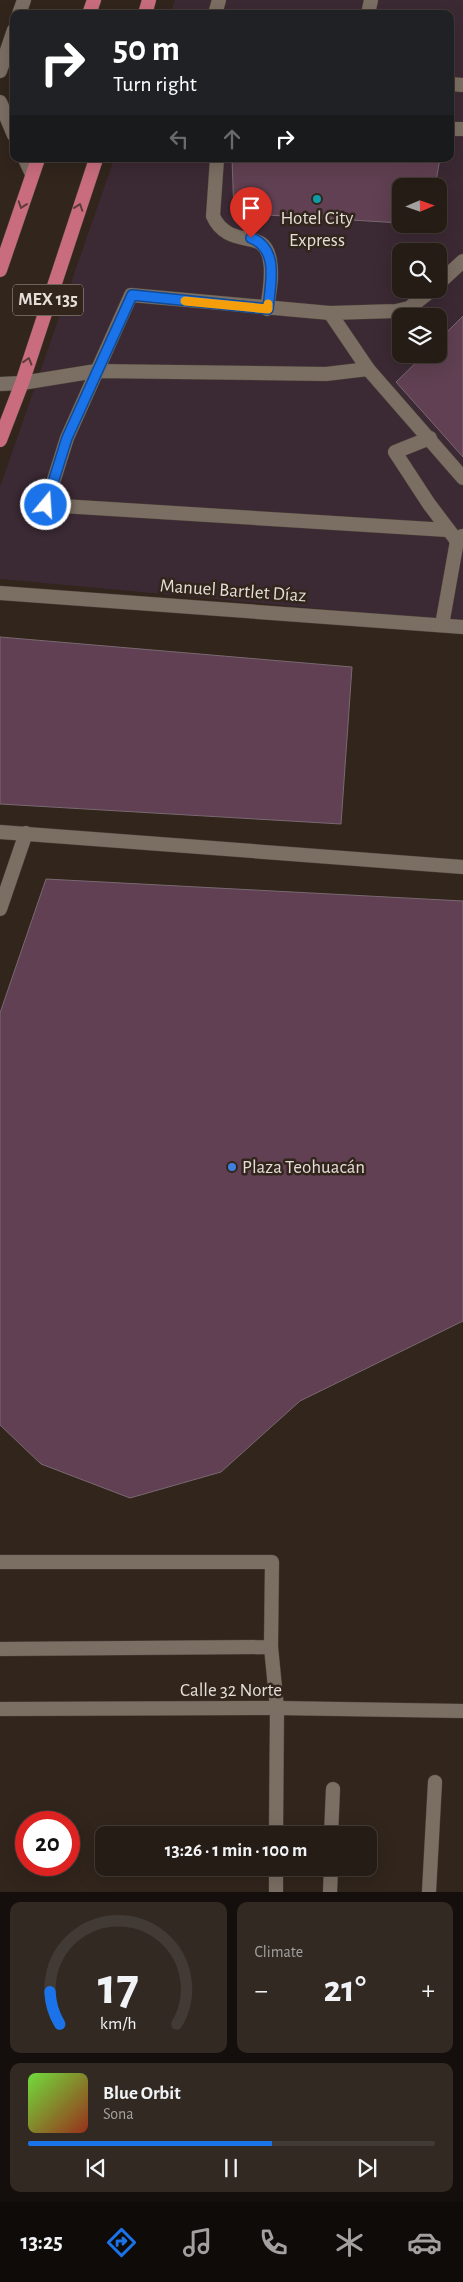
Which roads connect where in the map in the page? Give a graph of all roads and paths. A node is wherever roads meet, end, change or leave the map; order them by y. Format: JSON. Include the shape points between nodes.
{"nodes":[{"id":1,"x":10,"y":42,"type":"edge"},
{"id":2,"x":0,"y":71,"type":"edge"},
{"id":3,"x":0,"y":102,"type":"edge"},
{"id":4,"x":10,"y":126,"type":"edge"},
{"id":5,"x":26,"y":162,"type":"edge"},
{"id":6,"x":37,"y":162,"type":"edge"},
{"id":7,"x":95,"y":162,"type":"edge"},
{"id":8,"x":217,"y":162,"type":"edge"},
{"id":9,"x":32,"y":174,"type":"junction"},
{"id":10,"x":463,"y":261,"type":"edge"},
{"id":11,"x":1,"y":267,"type":"edge"},
{"id":12,"x":447,"y":276,"type":"edge"},
{"id":13,"x":422,"y":298,"type":"edge"},
{"id":14,"x":268,"y":309,"type":"junction"},
{"id":15,"x":330,"y":313,"type":"junction"},
{"id":16,"x":368,"y":369,"type":"junction"},
{"id":17,"x":96,"y":371,"type":"junction"},
{"id":18,"x":22,"y":383,"type":"junction"},
{"id":19,"x":0,"y":384,"type":"edge"},
{"id":20,"x":430,"y":438,"type":"junction"},
{"id":21,"x":0,"y":440,"type":"edge"},
{"id":22,"x":463,"y":478,"type":"edge"},
{"id":23,"x":447,"y":530,"type":"junction"},
{"id":24,"x":460,"y":539,"type":"edge"},
{"id":25,"x":0,"y":593,"type":"edge"},
{"id":26,"x":442,"y":624,"type":"junction"},
{"id":27,"x":463,"y":627,"type":"edge"},
{"id":28,"x":0,"y":832,"type":"edge"},
{"id":29,"x":26,"y":833,"type":"junction"},
{"id":30,"x":463,"y":868,"type":"edge"},
{"id":31,"x":3,"y":892,"type":"edge"},
{"id":32,"x":0,"y":909,"type":"edge"},
{"id":33,"x":0,"y":1562,"type":"edge"},
{"id":34,"x":271,"y":1647,"type":"junction"},
{"id":35,"x":0,"y":1649,"type":"edge"},
{"id":36,"x":277,"y":1708,"type":"junction"},
{"id":37,"x":0,"y":1709,"type":"edge"},
{"id":38,"x":463,"y":1712,"type":"edge"},
{"id":39,"x":435,"y":1782,"type":"dead end"},
{"id":40,"x":332,"y":1789,"type":"dead end"},
{"id":41,"x":276,"y":1826,"type":"edge"},
{"id":42,"x":331,"y":1826,"type":"edge"},
{"id":43,"x":276,"y":1876,"type":"edge"},
{"id":44,"x":330,"y":1876,"type":"edge"},
{"id":45,"x":276,"y":1892,"type":"edge"},
{"id":46,"x":330,"y":1892,"type":"edge"},
{"id":47,"x":429,"y":1892,"type":"edge"}],
"edges":[{"from":1,"to":2,"type":"street"},
{"from":3,"to":4,"type":"street"},
{"from":5,"to":9,"type":"street"},
{"from":6,"to":9,"type":"main road","number":"MEX 135"},
{"from":18,"to":7,"type":"main road","number":"MEX 135","one_way":true},
{"from":8,"to":14,"type":"street","via":[[213,216],[229,234],[257,240],[268,254],[271,270]]},
{"from":9,"to":11,"type":"main road","number":"MEX 135","one_way":true},
{"from":10,"to":12,"type":"street"},
{"from":13,"to":15,"type":"street","via":[[409,308],[396,311]]},
{"from":14,"to":15,"type":"street"},
{"from":14,"to":17,"type":"street","via":[[132,295]]},
{"from":15,"to":16,"type":"street"},
{"from":16,"to":17,"type":"street","via":[[326,374]]},
{"from":16,"to":20,"type":"street"},
{"from":17,"to":18,"type":"street"},
{"from":17,"to":23,"type":"street","via":[[67,438],[46,505]]},
{"from":18,"to":19,"type":"street"},
{"from":18,"to":21,"type":"main road","number":"MEX 135"},
{"from":20,"to":22,"type":"street"},
{"from":20,"to":23,"type":"street","via":[[395,452]]},
{"from":23,"to":24,"type":"street"},
{"from":24,"to":26,"type":"street"},
{"from":25,"to":26,"type":"street","name":"Manuel Bartlet Díaz"},
{"from":26,"to":27,"type":"street","name":"Manuel Bartlet Díaz"},
{"from":28,"to":29,"type":"street"},
{"from":29,"to":30,"type":"street"},
{"from":29,"to":31,"type":"street"},
{"from":31,"to":32,"type":"street"},
{"from":33,"to":34,"type":"street","via":[[272,1562]]},
{"from":34,"to":35,"type":"street"},
{"from":34,"to":36,"type":"street"},
{"from":36,"to":37,"type":"street","name":"Calle 32 Norte"},
{"from":36,"to":38,"type":"street","name":"Calle 32 Norte"},
{"from":36,"to":41,"type":"street"},
{"from":39,"to":47,"type":"street"},
{"from":40,"to":42,"type":"street"},
{"from":43,"to":45,"type":"street"},
{"from":44,"to":46,"type":"street"}]}
